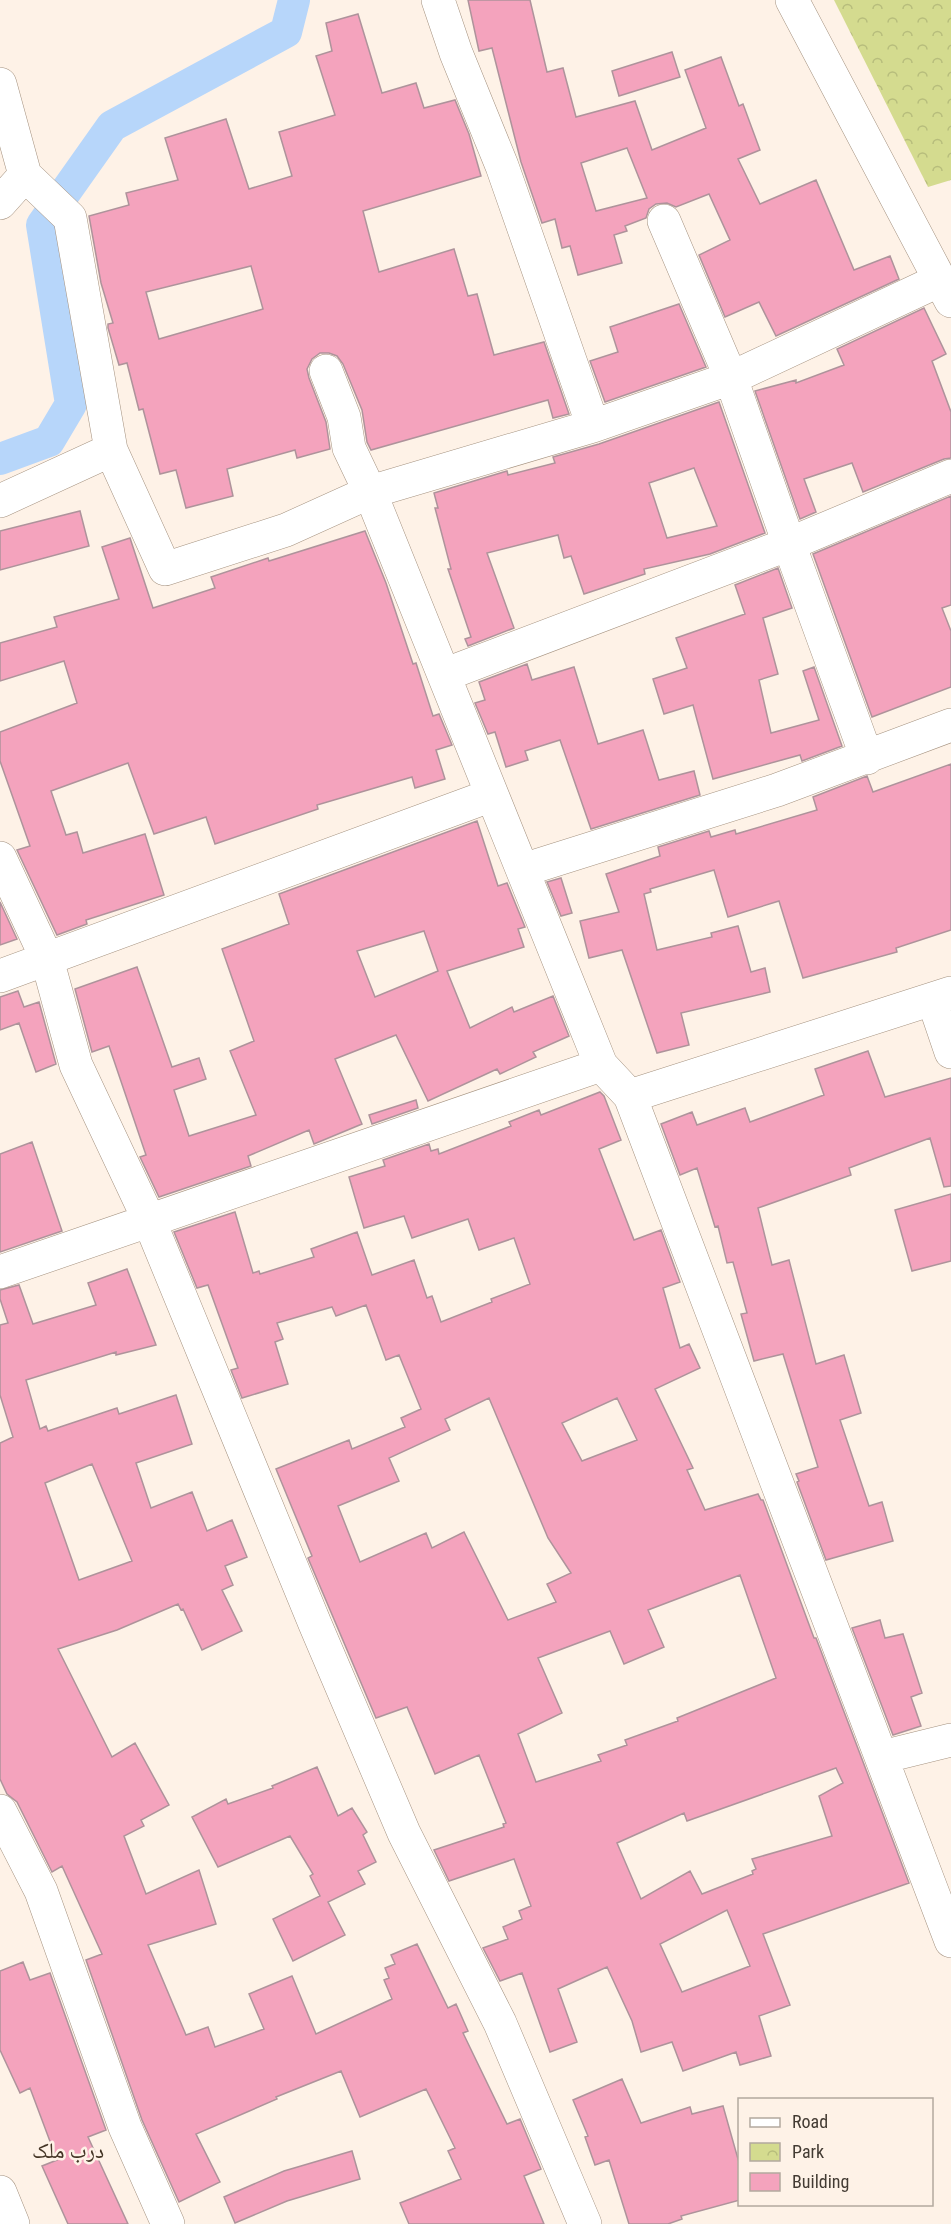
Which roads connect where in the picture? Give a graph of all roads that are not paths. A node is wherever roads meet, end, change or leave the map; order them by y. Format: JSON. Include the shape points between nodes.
{"nodes":[{"id":1,"x":438,"y":0,"type":"edge"},
{"id":2,"x":792,"y":0,"type":"edge"},
{"id":3,"x":0,"y":84,"type":"edge"},
{"id":4,"x":25,"y":175,"type":"junction"},
{"id":5,"x":0,"y":203,"type":"edge"},
{"id":6,"x":664,"y":221,"type":"dead end"},
{"id":7,"x":946,"y":291,"type":"edge"},
{"id":8,"x":326,"y":371,"type":"dead end"},
{"id":9,"x":731,"y":378,"type":"junction"},
{"id":10,"x":593,"y":426,"type":"junction"},
{"id":11,"x":111,"y":450,"type":"junction"},
{"id":12,"x":951,"y":476,"type":"edge"},
{"id":13,"x":370,"y":492,"type":"junction"},
{"id":14,"x":0,"y":501,"type":"edge"},
{"id":15,"x":789,"y":544,"type":"junction"},
{"id":16,"x":444,"y":675,"type":"junction"},
{"id":17,"x":951,"y":725,"type":"edge"},
{"id":18,"x":867,"y":758,"type":"junction"},
{"id":19,"x":492,"y":795,"type":"junction"},
{"id":20,"x":0,"y":858,"type":"edge"},
{"id":21,"x":523,"y":870,"type":"junction"},
{"id":22,"x":46,"y":959,"type":"junction"},
{"id":23,"x":0,"y":976,"type":"edge"},
{"id":24,"x":942,"y":996,"type":"edge"},
{"id":25,"x":951,"y":1052,"type":"edge"},
{"id":26,"x":601,"y":1065,"type":"junction"},
{"id":27,"x":630,"y":1096,"type":"junction"},
{"id":28,"x":149,"y":1220,"type":"junction"},
{"id":29,"x":0,"y":1272,"type":"edge"},
{"id":30,"x":951,"y":1740,"type":"edge"},
{"id":31,"x":882,"y":1757,"type":"junction"},
{"id":32,"x":0,"y":1811,"type":"edge"},
{"id":33,"x":951,"y":1941,"type":"edge"},
{"id":34,"x":0,"y":2192,"type":"edge"},
{"id":35,"x":13,"y":2224,"type":"edge"},
{"id":36,"x":168,"y":2224,"type":"edge"},
{"id":37,"x":585,"y":2224,"type":"edge"}],
"edges":[{"from":1,"to":10,"type":"street","via":[[502,166]]},
{"from":2,"to":7,"type":"street"},
{"from":3,"to":4,"type":"street"},
{"from":4,"to":5,"type":"street"},
{"from":4,"to":11,"type":"street","via":[[70,218]]},
{"from":6,"to":9,"type":"street"},
{"from":7,"to":9,"type":"street"},
{"from":8,"to":13,"type":"street","via":[[344,417],[350,448]]},
{"from":9,"to":10,"type":"street"},
{"from":9,"to":15,"type":"street"},
{"from":10,"to":13,"type":"street"},
{"from":11,"to":13,"type":"street","via":[[165,569],[286,530]]},
{"from":11,"to":14,"type":"street"},
{"from":12,"to":15,"type":"street"},
{"from":13,"to":16,"type":"street"},
{"from":15,"to":16,"type":"street"},
{"from":15,"to":18,"type":"street"},
{"from":16,"to":19,"type":"street"},
{"from":17,"to":18,"type":"street"},
{"from":18,"to":21,"type":"street"},
{"from":19,"to":21,"type":"street"},
{"from":19,"to":22,"type":"street"},
{"from":20,"to":22,"type":"street"},
{"from":21,"to":26,"type":"street"},
{"from":22,"to":23,"type":"street"},
{"from":22,"to":28,"type":"street","via":[[76,1065]]},
{"from":24,"to":25,"type":"street"},
{"from":24,"to":27,"type":"street"},
{"from":26,"to":27,"type":"street"},
{"from":26,"to":28,"type":"street"},
{"from":27,"to":31,"type":"street"},
{"from":28,"to":29,"type":"street"},
{"from":28,"to":37,"type":"street","via":[[404,1833],[500,2023]]},
{"from":30,"to":31,"type":"street"},
{"from":31,"to":33,"type":"street"},
{"from":32,"to":36,"type":"street","via":[[41,1891],[125,2127]]},
{"from":34,"to":35,"type":"street"}]}
